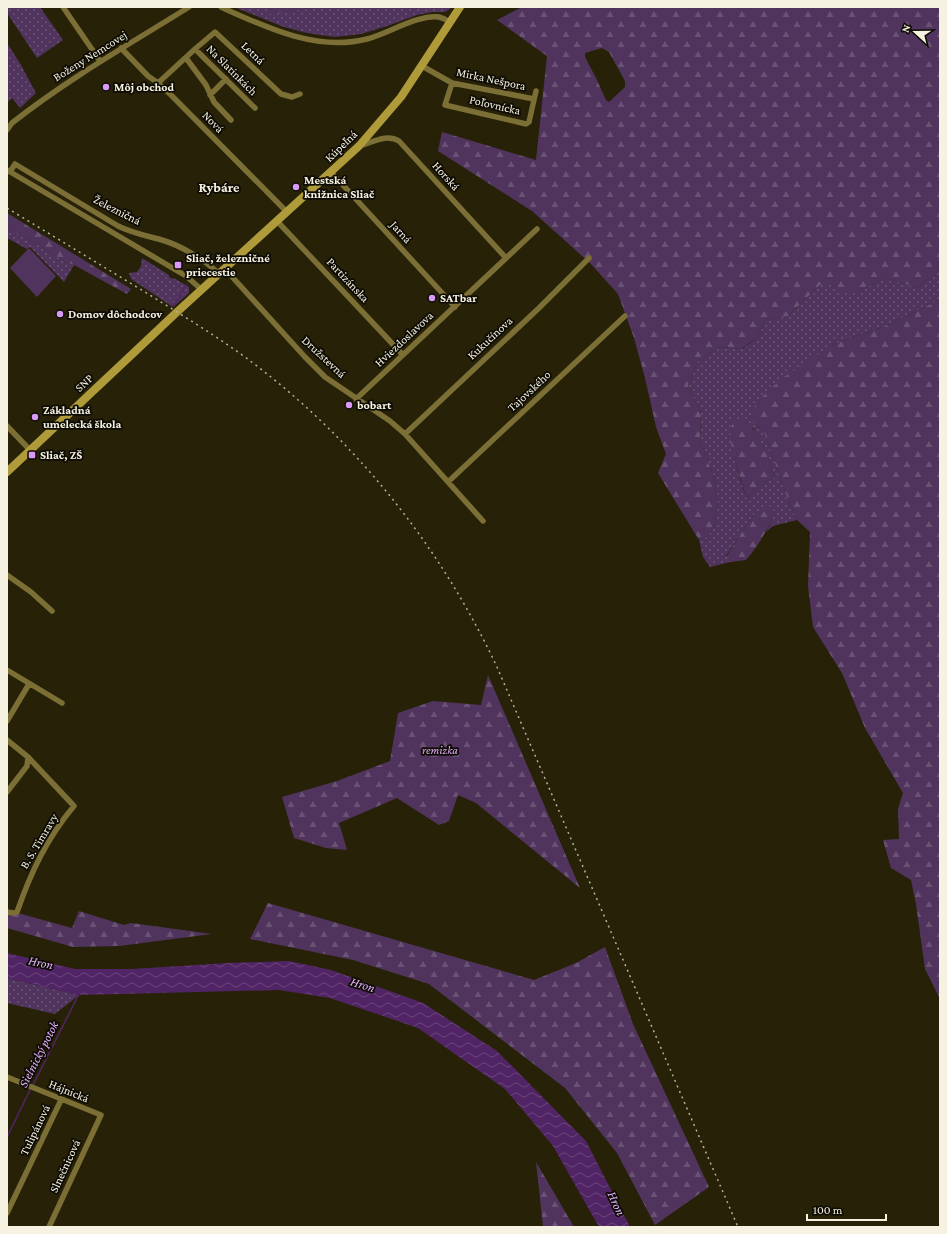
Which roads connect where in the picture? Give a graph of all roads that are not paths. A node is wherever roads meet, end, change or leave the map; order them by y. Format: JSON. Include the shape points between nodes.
{"nodes":[{"id":1,"x":63,"y":7,"type":"edge"},
{"id":2,"x":189,"y":7,"type":"edge"},
{"id":3,"x":221,"y":7,"type":"edge"},
{"id":4,"x":460,"y":7,"type":"edge"},
{"id":5,"x":450,"y":22,"type":"junction"},
{"id":6,"x":121,"y":48,"type":"junction"},
{"id":7,"x":195,"y":49,"type":"junction"},
{"id":8,"x":186,"y":58,"type":"junction"},
{"id":9,"x":100,"y":61,"type":"junction"},
{"id":10,"x":422,"y":66,"type":"junction"},
{"id":11,"x":226,"y":80,"type":"junction"},
{"id":12,"x":158,"y":83,"type":"junction"},
{"id":13,"x":452,"y":83,"type":"junction"},
{"id":14,"x":536,"y":91,"type":"dead end"},
{"id":15,"x":300,"y":94,"type":"dead end"},
{"id":16,"x":210,"y":95,"type":"junction"},
{"id":17,"x":534,"y":99,"type":"junction"},
{"id":18,"x":255,"y":108,"type":"dead end"},
{"id":19,"x":231,"y":120,"type":"dead end"},
{"id":20,"x":7,"y":130,"type":"edge"},
{"id":21,"x":359,"y":146,"type":"junction"},
{"id":22,"x":9,"y":171,"type":"edge"},
{"id":23,"x":331,"y":172,"type":"junction"},
{"id":24,"x":287,"y":212,"type":"junction"},
{"id":25,"x":277,"y":221,"type":"junction"},
{"id":26,"x":537,"y":229,"type":"dead end"},
{"id":27,"x":506,"y":258,"type":"junction"},
{"id":28,"x":589,"y":258,"type":"dead end"},
{"id":29,"x":222,"y":271,"type":"junction"},
{"id":30,"x":202,"y":290,"type":"junction"},
{"id":31,"x":455,"y":307,"type":"junction"},
{"id":32,"x":177,"y":312,"type":"joint"},
{"id":33,"x":624,"y":316,"type":"dead end"},
{"id":34,"x":403,"y":355,"type":"junction"},
{"id":35,"x":356,"y":399,"type":"junction"},
{"id":36,"x":7,"y":426,"type":"edge"},
{"id":37,"x":405,"y":434,"type":"junction"},
{"id":38,"x":30,"y":450,"type":"junction"},
{"id":39,"x":7,"y":472,"type":"edge"},
{"id":40,"x":448,"y":482,"type":"junction"},
{"id":41,"x":483,"y":521,"type":"dead end"},
{"id":42,"x":7,"y":575,"type":"edge"},
{"id":43,"x":52,"y":611,"type":"dead end"},
{"id":44,"x":7,"y":670,"type":"edge"},
{"id":45,"x":29,"y":684,"type":"junction"},
{"id":46,"x":62,"y":703,"type":"dead end"},
{"id":47,"x":7,"y":721,"type":"edge"},
{"id":48,"x":7,"y":740,"type":"edge"},
{"id":49,"x":28,"y":757,"type":"junction"},
{"id":50,"x":7,"y":792,"type":"edge"},
{"id":51,"x":7,"y":912,"type":"edge"},
{"id":52,"x":7,"y":1077,"type":"edge"},
{"id":53,"x":61,"y":1100,"type":"junction"},
{"id":54,"x":101,"y":1115,"type":"joint"},
{"id":55,"x":7,"y":1213,"type":"edge"},
{"id":56,"x":49,"y":1227,"type":"edge"}],
"edges":[{"from":1,"to":9,"type":"street"},
{"from":2,"to":6,"type":"street","name":"Boženy Nemcovej"},
{"from":3,"to":5,"type":"street","via":[[278,31],[336,43],[368,39],[411,22],[432,17]]},
{"from":4,"to":5,"type":"street","name":"Kúpeľná"},
{"from":5,"to":10,"type":"street","name":"Kúpeľná"},
{"from":6,"to":9,"type":"street","name":"Boženy Nemcovej"},
{"from":6,"to":12,"type":"street","name":"Nová"},
{"from":7,"to":8,"type":"street","name":"Na Slatinkách"},
{"from":7,"to":11,"type":"street","name":"Na Slatinkách"},
{"from":7,"to":15,"type":"street","name":"Letná","via":[[215,32],[281,94],[292,97]]},
{"from":8,"to":12,"type":"street","name":"Na Slatinkách"},
{"from":8,"to":16,"type":"street","via":[[206,85]]},
{"from":9,"to":20,"type":"street","name":"Boženy Nemcovej","via":[[44,98],[12,123]]},
{"from":10,"to":13,"type":"street","name":"Mirka Nešpora"},
{"from":10,"to":21,"type":"street","name":"Kúpeľná","via":[[397,102]]},
{"from":11,"to":16,"type":"street"},
{"from":11,"to":18,"type":"street","name":"Na Slatinkách"},
{"from":12,"to":24,"type":"street","name":"Nová"},
{"from":13,"to":17,"type":"street","name":"Mirka Nešpora"},
{"from":13,"to":17,"type":"street","name":"Poľovnícka","via":[[445,105],[526,124],[529,122]]},
{"from":14,"to":17,"type":"street","name":"Poľovnícka"},
{"from":16,"to":19,"type":"street"},
{"from":21,"to":23,"type":"street","name":"Kúpeľná"},
{"from":21,"to":27,"type":"street","name":"Horská","via":[[388,137],[399,141]]},
{"from":22,"to":29,"type":"street","name":"Železničná","via":[[15,164],[124,229],[172,244]]},
{"from":22,"to":30,"type":"street","name":"Železničná","via":[[186,276]]},
{"from":23,"to":24,"type":"street","name":"Kúpeľná"},
{"from":23,"to":31,"type":"street","name":"Jarná"},
{"from":24,"to":25,"type":"street","name":"Kúpeľná"},
{"from":25,"to":29,"type":"street","name":"Kúpeľná"},
{"from":25,"to":34,"type":"street","name":"Partizánska"},
{"from":26,"to":27,"type":"street","name":"Hviezdoslavova"},
{"from":27,"to":31,"type":"street","name":"Hviezdoslavova"},
{"from":28,"to":37,"type":"street","name":"Kukučínova"},
{"from":29,"to":30,"type":"street","name":"Kúpeľná"},
{"from":29,"to":35,"type":"street","name":"Družstevná","via":[[317,369]]},
{"from":30,"to":32,"type":"street","name":"Kúpeľná"},
{"from":31,"to":34,"type":"street","name":"Hviezdoslavova"},
{"from":32,"to":38,"type":"street","name":"SNP"},
{"from":33,"to":40,"type":"street","name":"Tajovského"},
{"from":34,"to":35,"type":"street","name":"Hviezdoslavova"},
{"from":35,"to":37,"type":"street","name":"Družstevná"},
{"from":36,"to":38,"type":"street"},
{"from":37,"to":40,"type":"street","name":"Družstevná"},
{"from":38,"to":39,"type":"street","name":"SNP"},
{"from":40,"to":41,"type":"street","name":"Družstevná"},
{"from":42,"to":43,"type":"street"},
{"from":44,"to":45,"type":"street"},
{"from":45,"to":46,"type":"street"},
{"from":45,"to":47,"type":"street"},
{"from":48,"to":49,"type":"street"},
{"from":49,"to":50,"type":"street","via":[[27,766]]},
{"from":49,"to":51,"type":"street","name":"B. S. Timravy","via":[[74,806],[40,856],[17,912]]},
{"from":52,"to":53,"type":"street","name":"Hájnická"},
{"from":53,"to":54,"type":"street","name":"Hájnická"},
{"from":53,"to":55,"type":"street","name":"Tulipánová"},
{"from":54,"to":56,"type":"street","name":"Slnečnicová"}]}
